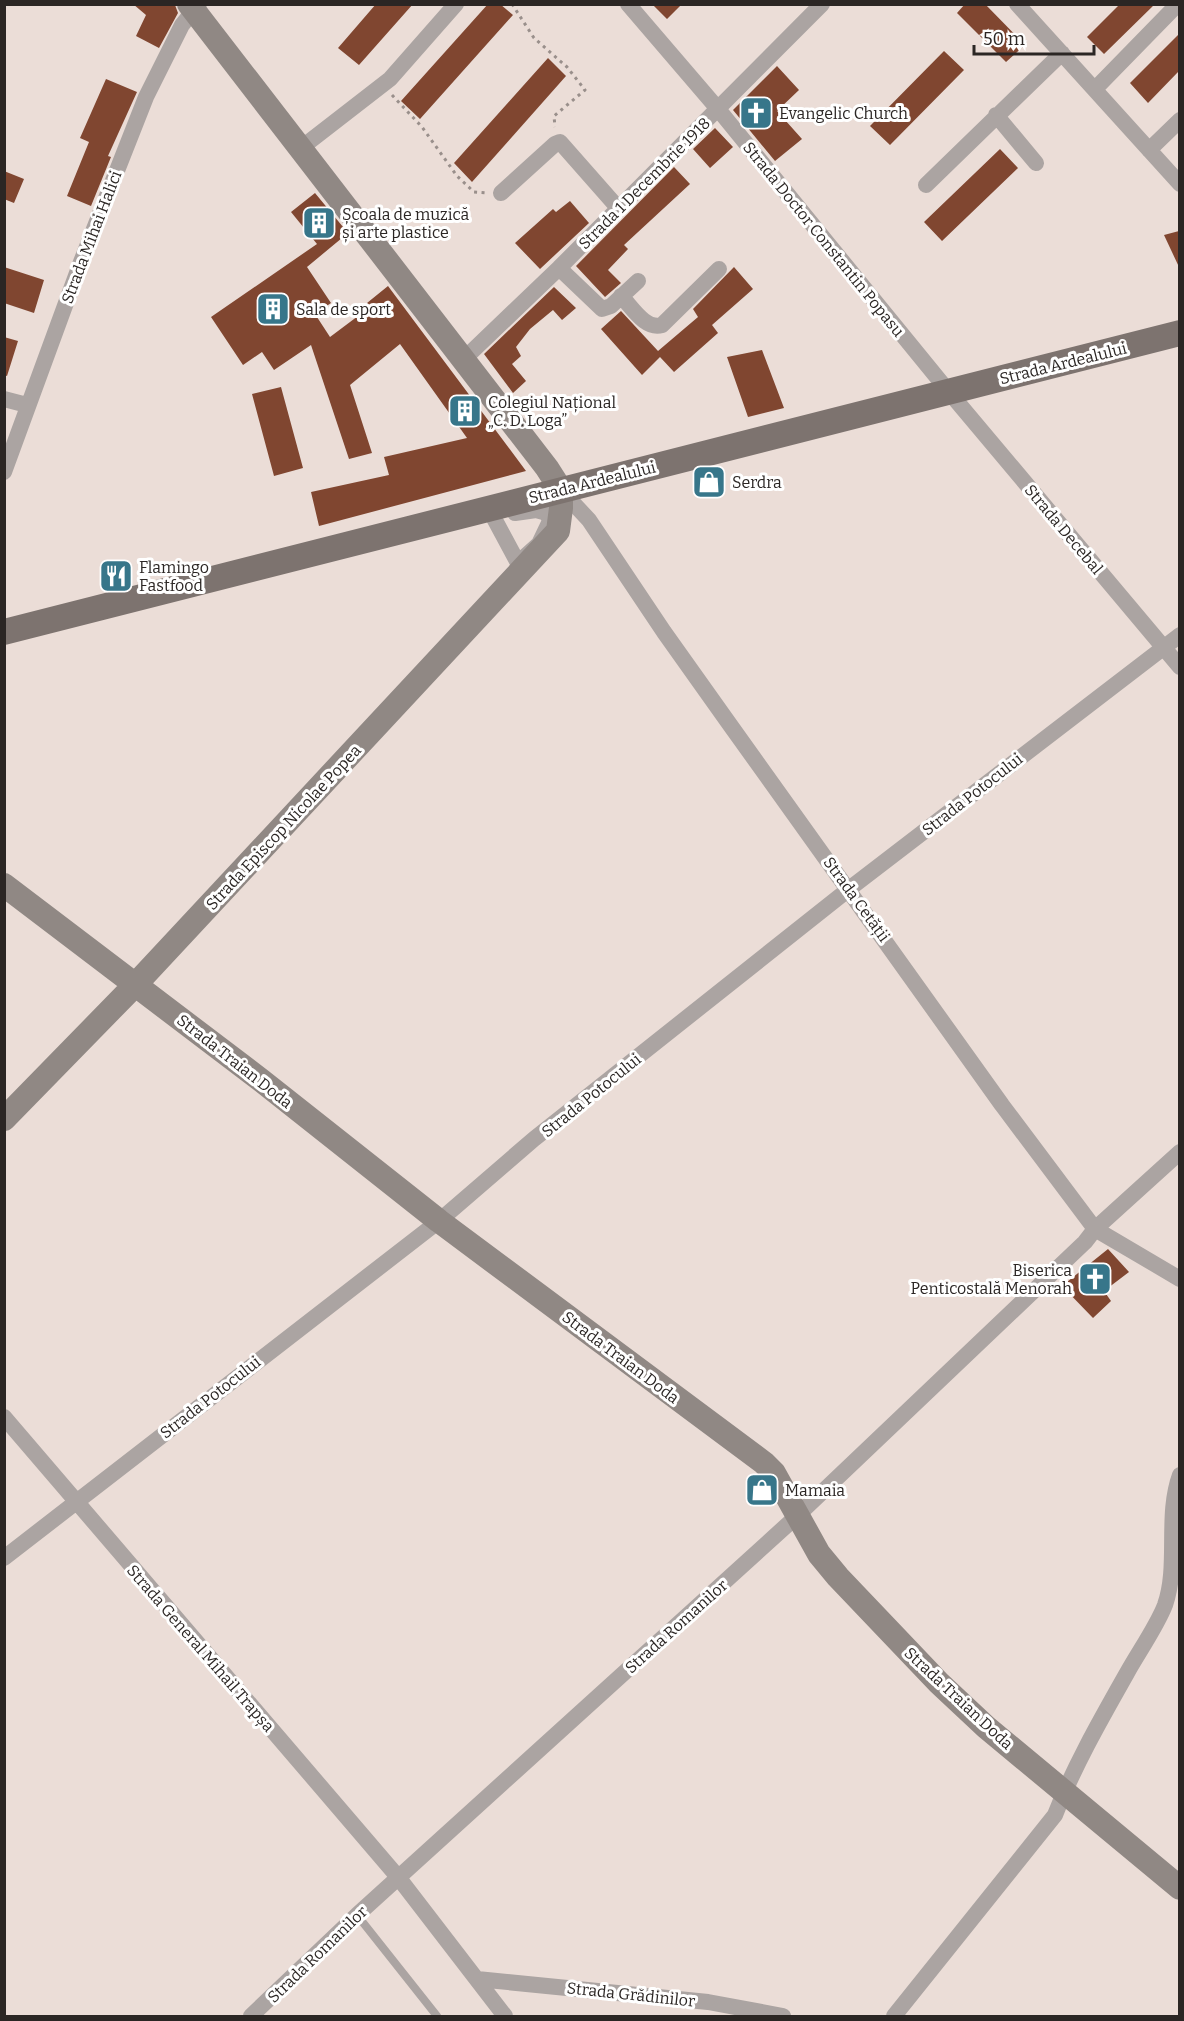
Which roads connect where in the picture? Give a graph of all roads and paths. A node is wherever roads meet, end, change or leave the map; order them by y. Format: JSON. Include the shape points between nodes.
{"nodes":[{"id":1,"x":456,"y":4,"type":"edge"},
{"id":2,"x":512,"y":4,"type":"edge"},
{"id":3,"x":628,"y":4,"type":"edge"},
{"id":4,"x":822,"y":4,"type":"edge"},
{"id":5,"x":1017,"y":4,"type":"edge"},
{"id":6,"x":1178,"y":4,"type":"edge"},
{"id":7,"x":194,"y":6,"type":"edge"},
{"id":8,"x":1062,"y":53,"type":"junction"},
{"id":9,"x":383,"y":85,"type":"junction"},
{"id":10,"x":1095,"y":89,"type":"junction"},
{"id":11,"x":718,"y":109,"type":"junction"},
{"id":12,"x":996,"y":116,"type":"junction"},
{"id":13,"x":1179,"y":120,"type":"edge"},
{"id":14,"x":555,"y":144,"type":"junction"},
{"id":15,"x":301,"y":148,"type":"junction"},
{"id":16,"x":1149,"y":150,"type":"junction"},
{"id":17,"x":1036,"y":163,"type":"dead end"},
{"id":18,"x":1179,"y":184,"type":"edge"},
{"id":19,"x":926,"y":185,"type":"dead end"},
{"id":20,"x":501,"y":193,"type":"joint"},
{"id":21,"x":619,"y":209,"type":"junction"},
{"id":22,"x":559,"y":268,"type":"junction"},
{"id":23,"x":719,"y":269,"type":"dead end"},
{"id":24,"x":638,"y":281,"type":"dead end"},
{"id":25,"x":621,"y":296,"type":"junction"},
{"id":26,"x":1179,"y":333,"type":"edge"},
{"id":27,"x":464,"y":359,"type":"junction"},
{"id":28,"x":949,"y":392,"type":"junction"},
{"id":29,"x":4,"y":399,"type":"edge"},
{"id":30,"x":27,"y":405,"type":"junction"},
{"id":31,"x":4,"y":472,"type":"edge"},
{"id":32,"x":561,"y":490,"type":"junction"},
{"id":33,"x":491,"y":513,"type":"junction"},
{"id":34,"x":520,"y":566,"type":"junction"},
{"id":35,"x":4,"y":632,"type":"edge"},
{"id":36,"x":1179,"y":634,"type":"edge"},
{"id":37,"x":1163,"y":647,"type":"junction"},
{"id":38,"x":1179,"y":667,"type":"edge"},
{"id":39,"x":4,"y":885,"type":"edge"},
{"id":40,"x":849,"y":889,"type":"junction"},
{"id":41,"x":135,"y":985,"type":"junction"},
{"id":42,"x":4,"y":1119,"type":"edge"},
{"id":43,"x":1179,"y":1152,"type":"edge"},
{"id":44,"x":439,"y":1221,"type":"junction"},
{"id":45,"x":1095,"y":1229,"type":"junction"},
{"id":46,"x":1179,"y":1279,"type":"edge"},
{"id":47,"x":4,"y":1417,"type":"edge"},
{"id":48,"x":1179,"y":1475,"type":"edge"},
{"id":49,"x":75,"y":1502,"type":"junction"},
{"id":50,"x":797,"y":1515,"type":"junction"},
{"id":51,"x":4,"y":1558,"type":"edge"},
{"id":52,"x":1065,"y":1791,"type":"junction"},
{"id":53,"x":398,"y":1877,"type":"junction"},
{"id":54,"x":1179,"y":1888,"type":"edge"},
{"id":55,"x":357,"y":1915,"type":"junction"},
{"id":56,"x":477,"y":1979,"type":"junction"},
{"id":57,"x":251,"y":2016,"type":"edge"},
{"id":58,"x":437,"y":2016,"type":"edge"},
{"id":59,"x":505,"y":2016,"type":"edge"},
{"id":60,"x":783,"y":2016,"type":"edge"},
{"id":61,"x":894,"y":2016,"type":"edge"}],
"edges":[{"from":1,"to":9,"type":"street"},
{"from":2,"to":14,"type":"path","via":[[534,38],[567,66],[585,90],[554,116]]},
{"from":3,"to":11,"type":"street","name":"Strada Doctor Constantin Popasu"},
{"from":4,"to":11,"type":"street","name":"Strada 1 Decembrie 1918"},
{"from":5,"to":8,"type":"street"},
{"from":6,"to":10,"type":"street"},
{"from":7,"to":15,"type":"street"},
{"from":7,"to":30,"type":"street","name":"Strada Mihai Halici","via":[[146,97]]},
{"from":8,"to":10,"type":"street"},
{"from":8,"to":12,"type":"street"},
{"from":9,"to":15,"type":"street"},
{"from":9,"to":20,"type":"path","via":[[474,192]]},
{"from":10,"to":16,"type":"street"},
{"from":11,"to":21,"type":"street","name":"Strada 1 Decembrie 1918"},
{"from":11,"to":28,"type":"street","name":"Strada Doctor Constantin Popasu"},
{"from":12,"to":17,"type":"street"},
{"from":12,"to":19,"type":"street"},
{"from":13,"to":16,"type":"street"},
{"from":14,"to":20,"type":"street"},
{"from":14,"to":21,"type":"street","via":[[565,145]]},
{"from":15,"to":27,"type":"street"},
{"from":16,"to":18,"type":"street"},
{"from":21,"to":22,"type":"street","name":"Strada 1 Decembrie 1918"},
{"from":22,"to":25,"type":"street","via":[[602,309]]},
{"from":22,"to":27,"type":"street","name":"Strada 1 Decembrie 1918"},
{"from":23,"to":25,"type":"street","via":[[656,327],[647,324]]},
{"from":24,"to":25,"type":"street"},
{"from":26,"to":28,"type":"main road","name":"Strada Ardealului"},
{"from":27,"to":32,"type":"street"},
{"from":28,"to":32,"type":"main road","name":"Strada Ardealului"},
{"from":28,"to":37,"type":"street","name":"Strada Decebal"},
{"from":29,"to":30,"type":"street"},
{"from":30,"to":31,"type":"street","name":"Strada Mihai Halici"},
{"from":32,"to":33,"type":"main road","name":"Strada Ardealului"},
{"from":32,"to":34,"type":"street","name":"Strada Episcop Nicolae Popea","via":[[558,531]]},
{"from":32,"to":40,"type":"street","name":"Strada Cetății","via":[[589,520]]},
{"from":33,"to":34,"type":"street"},
{"from":33,"to":34,"type":"street","via":[[547,513],[547,530]]},
{"from":33,"to":35,"type":"main road","name":"Strada Ardealului"},
{"from":34,"to":41,"type":"street","name":"Strada Episcop Nicolae Popea"},
{"from":36,"to":37,"type":"street","name":"Strada Potocului"},
{"from":37,"to":38,"type":"street","name":"Strada Decebal"},
{"from":37,"to":40,"type":"street","name":"Strada Potocului"},
{"from":39,"to":41,"type":"street","name":"Strada Traian Doda"},
{"from":40,"to":44,"type":"street","name":"Strada Potocului","via":[[534,1139]]},
{"from":40,"to":45,"type":"street","name":"Strada Cetății"},
{"from":41,"to":42,"type":"street","name":"Strada Episcop Nicolae Popea"},
{"from":41,"to":44,"type":"street","name":"Strada Traian Doda"},
{"from":43,"to":45,"type":"street","name":"Strada Romanilor"},
{"from":44,"to":49,"type":"street","name":"Strada Potocului"},
{"from":44,"to":50,"type":"street","name":"Strada Traian Doda","via":[[764,1463],[774,1473]]},
{"from":45,"to":46,"type":"street","name":"Strada Cetății"},
{"from":45,"to":50,"type":"street","name":"Strada Romanilor"},
{"from":47,"to":49,"type":"street","name":"Strada General Mihail Trapșa"},
{"from":48,"to":52,"type":"street","via":[[1165,1607]]},
{"from":49,"to":51,"type":"street","name":"Strada Potocului"},
{"from":49,"to":53,"type":"street","name":"Strada General Mihail Trapșa"},
{"from":50,"to":52,"type":"street","name":"Strada Traian Doda","via":[[819,1554],[838,1577],[939,1683]]},
{"from":50,"to":53,"type":"street","name":"Strada Romanilor"},
{"from":52,"to":54,"type":"street","name":"Strada Traian Doda"},
{"from":52,"to":61,"type":"street","via":[[1055,1815]]},
{"from":53,"to":55,"type":"street","name":"Strada Romanilor"},
{"from":53,"to":56,"type":"street"},
{"from":55,"to":57,"type":"street","name":"Strada Romanilor"},
{"from":55,"to":58,"type":"lane"},
{"from":56,"to":59,"type":"street"},
{"from":56,"to":60,"type":"street","name":"Strada Grădinilor","via":[[708,2002]]}]}
